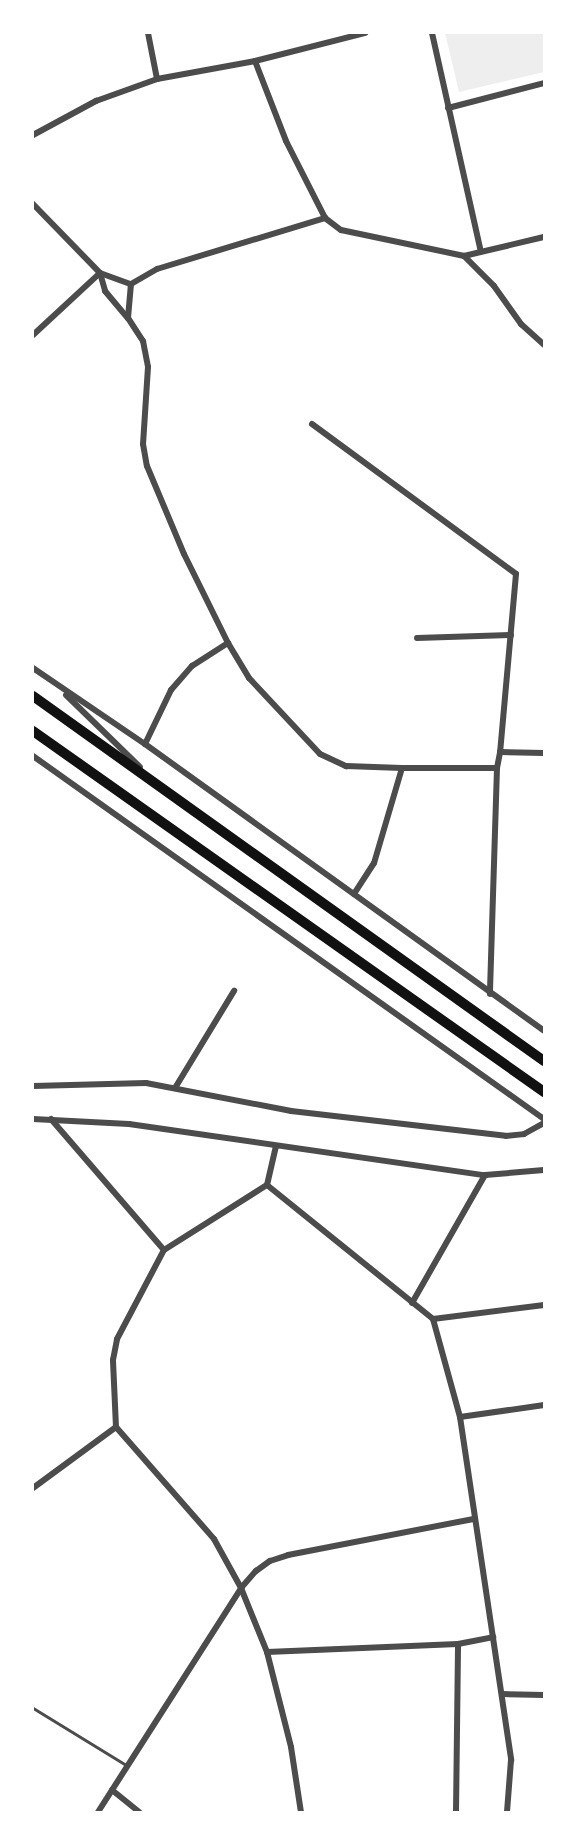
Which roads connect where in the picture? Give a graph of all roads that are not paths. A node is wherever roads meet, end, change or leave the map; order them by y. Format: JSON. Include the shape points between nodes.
{"nodes":[{"id":1,"x":148,"y":33,"type":"edge"},
{"id":2,"x":366,"y":33,"type":"edge"},
{"id":3,"x":432,"y":33,"type":"edge"},
{"id":4,"x":255,"y":61,"type":"junction"},
{"id":5,"x":158,"y":79,"type":"junction"},
{"id":6,"x":544,"y":83,"type":"edge"},
{"id":7,"x":448,"y":108,"type":"junction"},
{"id":8,"x":33,"y":135,"type":"edge"},
{"id":9,"x":33,"y":204,"type":"edge"},
{"id":10,"x":325,"y":218,"type":"junction"},
{"id":11,"x":544,"y":237,"type":"edge"},
{"id":12,"x":481,"y":252,"type":"junction"},
{"id":13,"x":464,"y":256,"type":"junction"},
{"id":14,"x":100,"y":273,"type":"junction"},
{"id":15,"x":131,"y":284,"type":"junction"},
{"id":16,"x":128,"y":318,"type":"junction"},
{"id":17,"x":33,"y":335,"type":"edge"},
{"id":18,"x":544,"y":345,"type":"edge"},
{"id":19,"x":312,"y":424,"type":"dead end"},
{"id":20,"x":511,"y":634,"type":"junction"},
{"id":21,"x":417,"y":638,"type":"dead end"},
{"id":22,"x":228,"y":643,"type":"junction"},
{"id":23,"x":33,"y":668,"type":"edge"},
{"id":24,"x":55,"y":684,"type":"junction"},
{"id":25,"x":33,"y":696,"type":"edge"},
{"id":26,"x":33,"y":731,"type":"edge"},
{"id":27,"x":146,"y":744,"type":"junction"},
{"id":28,"x":500,"y":752,"type":"junction"},
{"id":29,"x":544,"y":753,"type":"edge"},
{"id":30,"x":33,"y":756,"type":"edge"},
{"id":31,"x":402,"y":768,"type":"junction"},
{"id":32,"x":497,"y":768,"type":"junction"},
{"id":33,"x":154,"y":780,"type":"junction"},
{"id":34,"x":354,"y":894,"type":"junction"},
{"id":35,"x":234,"y":990,"type":"dead end"},
{"id":36,"x":490,"y":994,"type":"junction"},
{"id":37,"x":544,"y":1031,"type":"edge"},
{"id":38,"x":544,"y":1060,"type":"edge"},
{"id":39,"x":33,"y":1086,"type":"edge"},
{"id":40,"x":175,"y":1088,"type":"junction"},
{"id":41,"x":544,"y":1092,"type":"edge"},
{"id":42,"x":33,"y":1119,"type":"edge"},
{"id":43,"x":51,"y":1119,"type":"junction"},
{"id":44,"x":544,"y":1121,"type":"edge"},
{"id":45,"x":276,"y":1147,"type":"junction"},
{"id":46,"x":544,"y":1170,"type":"edge"},
{"id":47,"x":485,"y":1175,"type":"junction"},
{"id":48,"x":267,"y":1185,"type":"junction"},
{"id":49,"x":164,"y":1250,"type":"junction"},
{"id":50,"x":412,"y":1303,"type":"junction"},
{"id":51,"x":544,"y":1305,"type":"edge"},
{"id":52,"x":433,"y":1319,"type":"junction"},
{"id":53,"x":544,"y":1406,"type":"edge"},
{"id":54,"x":460,"y":1417,"type":"junction"},
{"id":55,"x":116,"y":1428,"type":"junction"},
{"id":56,"x":33,"y":1488,"type":"edge"},
{"id":57,"x":474,"y":1519,"type":"junction"},
{"id":58,"x":241,"y":1588,"type":"junction"},
{"id":59,"x":493,"y":1637,"type":"junction"},
{"id":60,"x":458,"y":1644,"type":"junction"},
{"id":61,"x":267,"y":1652,"type":"junction"},
{"id":62,"x":502,"y":1694,"type":"junction"},
{"id":63,"x":544,"y":1695,"type":"edge"},
{"id":64,"x":33,"y":1708,"type":"edge"},
{"id":65,"x":127,"y":1766,"type":"junction"},
{"id":66,"x":112,"y":1790,"type":"junction"},
{"id":67,"x":98,"y":1812,"type":"edge"},
{"id":68,"x":139,"y":1812,"type":"edge"},
{"id":69,"x":301,"y":1812,"type":"edge"},
{"id":70,"x":456,"y":1812,"type":"edge"},
{"id":71,"x":507,"y":1812,"type":"edge"}],
"edges":[{"from":1,"to":5,"type":"street"},
{"from":2,"to":4,"type":"street"},
{"from":3,"to":7,"type":"street"},
{"from":4,"to":5,"type":"street"},
{"from":4,"to":10,"type":"street","via":[[286,141]]},
{"from":5,"to":8,"type":"street","via":[[96,101]]},
{"from":6,"to":7,"type":"street"},
{"from":7,"to":12,"type":"street"},
{"from":9,"to":14,"type":"street"},
{"from":10,"to":13,"type":"street","via":[[340,230]]},
{"from":10,"to":15,"type":"street","via":[[157,269]]},
{"from":11,"to":12,"type":"street"},
{"from":12,"to":13,"type":"street"},
{"from":13,"to":18,"type":"street","via":[[494,286],[521,324]]},
{"from":14,"to":15,"type":"street"},
{"from":14,"to":16,"type":"street","via":[[105,291]]},
{"from":14,"to":17,"type":"street"},
{"from":15,"to":16,"type":"street"},
{"from":16,"to":22,"type":"street","via":[[147,357],[143,444],[147,466]]},
{"from":19,"to":20,"type":"street","via":[[516,574]]},
{"from":20,"to":21,"type":"street"},
{"from":20,"to":28,"type":"street"},
{"from":22,"to":27,"type":"street","via":[[192,666],[171,690]]},
{"from":22,"to":31,"type":"street","via":[[255,686],[320,754],[346,766]]},
{"from":23,"to":24,"type":"street"},
{"from":24,"to":27,"type":"street"},
{"from":24,"to":33,"type":"street"},
{"from":25,"to":33,"type":"highway"},
{"from":26,"to":41,"type":"highway"},
{"from":27,"to":34,"type":"street"},
{"from":28,"to":29,"type":"street"},
{"from":28,"to":32,"type":"street"},
{"from":30,"to":44,"type":"street"},
{"from":31,"to":32,"type":"street"},
{"from":31,"to":34,"type":"street","via":[[374,863]]},
{"from":32,"to":36,"type":"street"},
{"from":33,"to":38,"type":"highway"},
{"from":34,"to":36,"type":"street"},
{"from":35,"to":40,"type":"street"},
{"from":36,"to":37,"type":"street"},
{"from":39,"to":40,"type":"street","via":[[146,1083]]},
{"from":40,"to":44,"type":"street","via":[[291,1112],[506,1136],[524,1134]]},
{"from":42,"to":43,"type":"street"},
{"from":43,"to":45,"type":"street","via":[[129,1124]]},
{"from":43,"to":49,"type":"street"},
{"from":45,"to":47,"type":"street"},
{"from":45,"to":48,"type":"street"},
{"from":46,"to":47,"type":"street"},
{"from":47,"to":50,"type":"street"},
{"from":48,"to":49,"type":"street"},
{"from":48,"to":50,"type":"street"},
{"from":49,"to":55,"type":"street","via":[[117,1339],[113,1360]]},
{"from":50,"to":52,"type":"street"},
{"from":51,"to":52,"type":"street"},
{"from":52,"to":54,"type":"street"},
{"from":53,"to":54,"type":"street"},
{"from":54,"to":57,"type":"street"},
{"from":55,"to":56,"type":"street"},
{"from":55,"to":58,"type":"street","via":[[214,1539]]},
{"from":57,"to":58,"type":"street","via":[[288,1555],[270,1561]]},
{"from":57,"to":59,"type":"street"},
{"from":58,"to":61,"type":"street"},
{"from":58,"to":65,"type":"street"},
{"from":59,"to":60,"type":"street"},
{"from":59,"to":62,"type":"street"},
{"from":60,"to":61,"type":"street"},
{"from":60,"to":70,"type":"street"},
{"from":61,"to":69,"type":"street","via":[[291,1747]]},
{"from":62,"to":63,"type":"street"},
{"from":62,"to":71,"type":"street","via":[[511,1760]]},
{"from":64,"to":65,"type":"lane"},
{"from":65,"to":66,"type":"street"},
{"from":66,"to":67,"type":"street"},
{"from":66,"to":68,"type":"street"}]}
